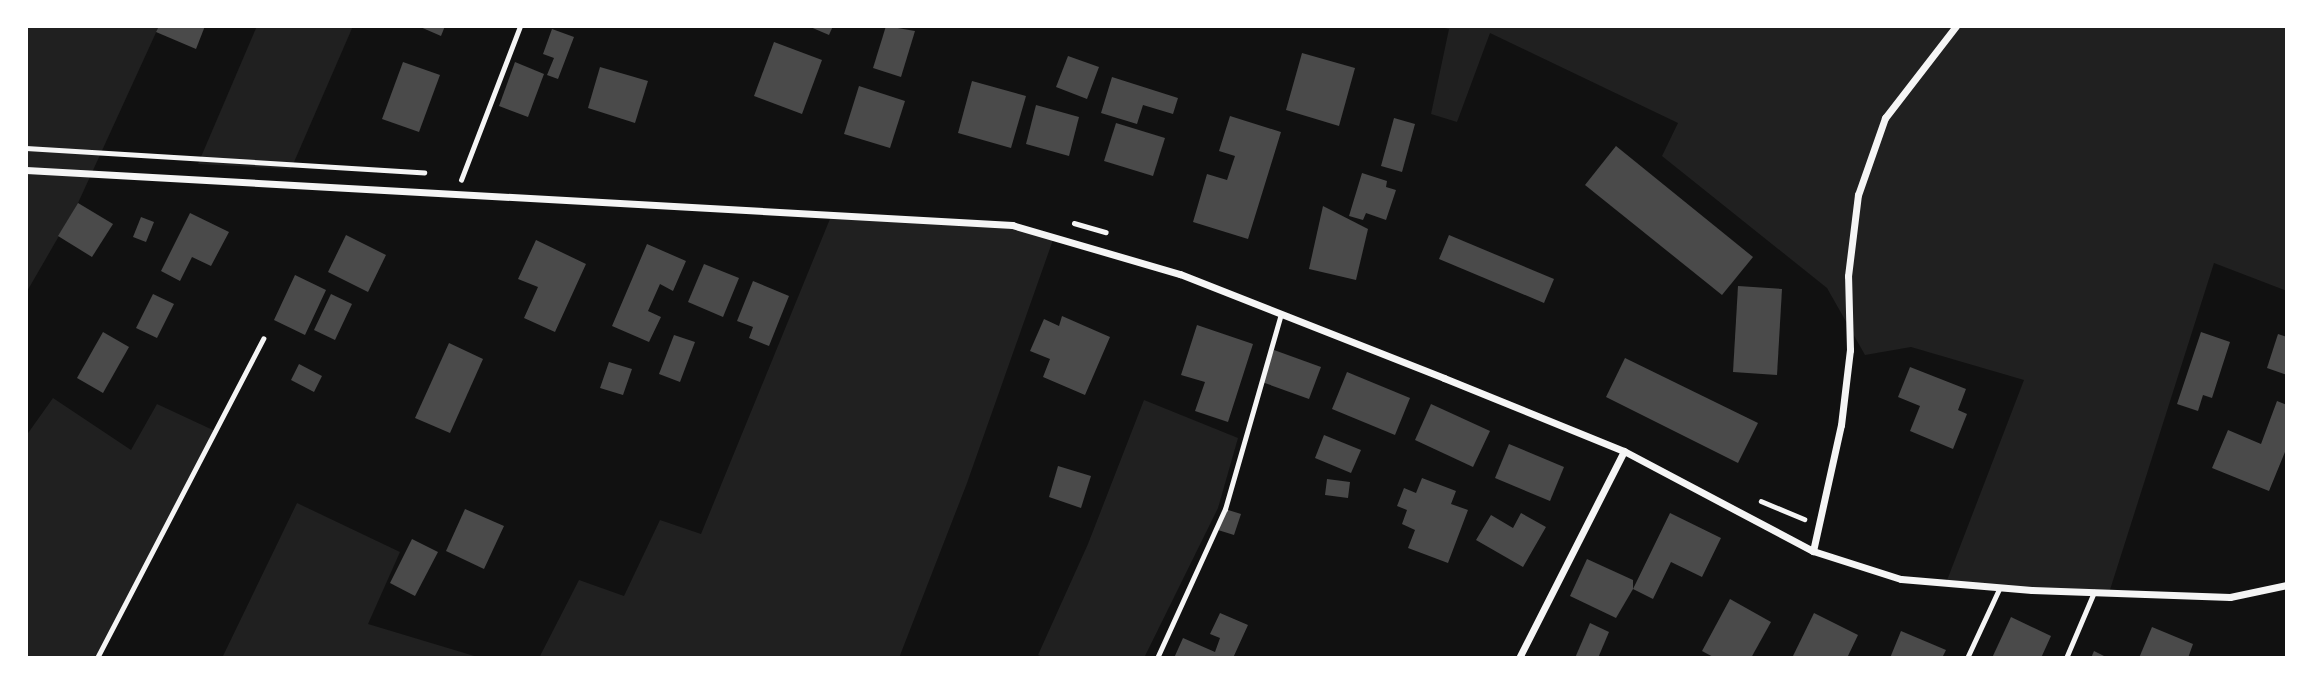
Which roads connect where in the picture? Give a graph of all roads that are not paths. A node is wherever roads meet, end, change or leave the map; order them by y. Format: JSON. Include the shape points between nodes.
{"nodes":[{"id":1,"x":1956,"y":26,"type":"edge"},
{"id":2,"x":26,"y":170,"type":"edge"},
{"id":3,"x":1281,"y":314,"type":"junction"},
{"id":4,"x":1624,"y":451,"type":"junction"},
{"id":5,"x":1813,"y":551,"type":"junction"},
{"id":6,"x":2287,"y":585,"type":"edge"},
{"id":7,"x":2000,"y":587,"type":"junction"},
{"id":8,"x":2094,"y":592,"type":"junction"},
{"id":9,"x":1157,"y":658,"type":"edge"},
{"id":10,"x":1519,"y":658,"type":"edge"},
{"id":11,"x":1967,"y":658,"type":"edge"},
{"id":12,"x":2066,"y":658,"type":"edge"}],
"edges":[{"from":1,"to":5,"type":"street","via":[[1885,118],[1858,195],[1848,276],[1850,350]]},
{"from":2,"to":3,"type":"street","via":[[1012,225],[1180,274]]},
{"from":3,"to":4,"type":"street"},
{"from":3,"to":9,"type":"lane","via":[[1224,509]]},
{"from":4,"to":5,"type":"street"},
{"from":4,"to":10,"type":"street"},
{"from":5,"to":7,"type":"street","via":[[1901,579]]},
{"from":6,"to":8,"type":"street","via":[[2230,597]]},
{"from":7,"to":8,"type":"street"},
{"from":7,"to":11,"type":"lane"},
{"from":8,"to":12,"type":"lane"}]}
